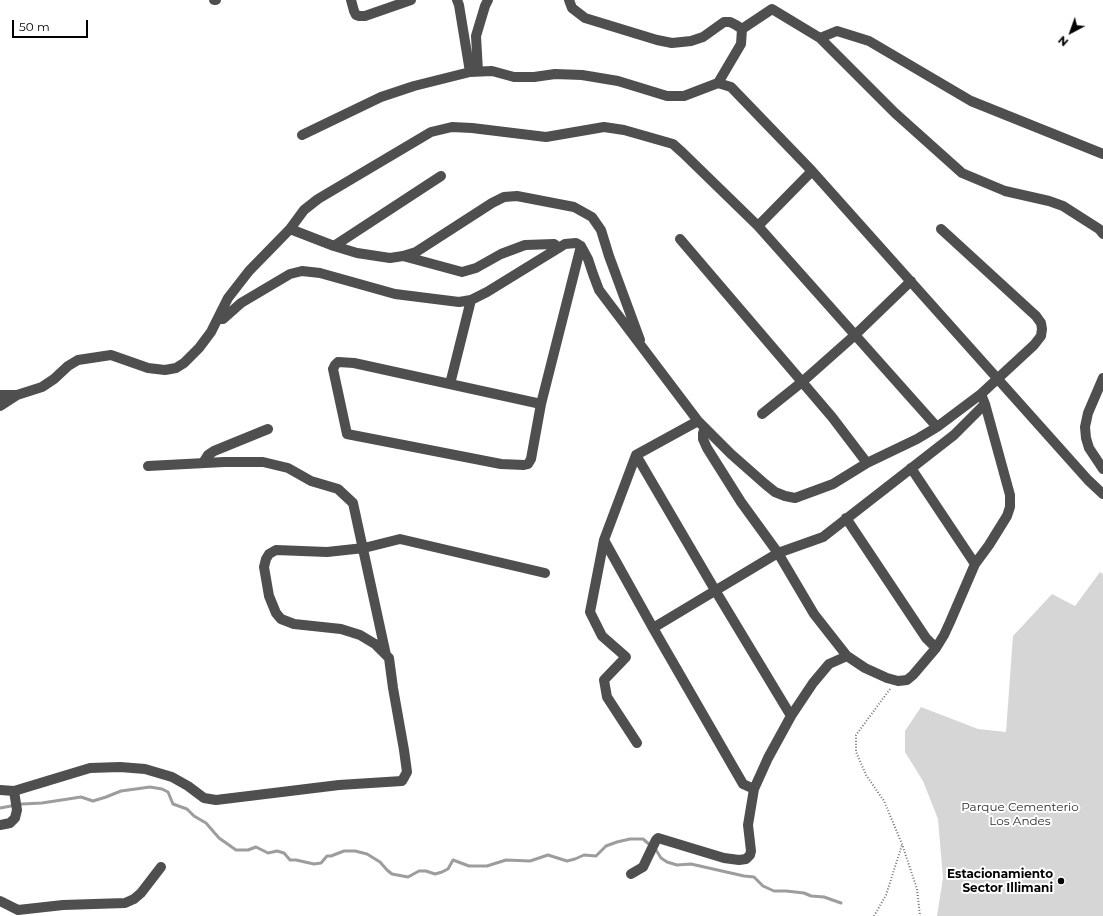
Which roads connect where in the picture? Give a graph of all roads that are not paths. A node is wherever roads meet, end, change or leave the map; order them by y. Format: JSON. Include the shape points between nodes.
{"nodes":[{"id":1,"x":351,"y":0,"type":"edge"},
{"id":2,"x":411,"y":0,"type":"edge"},
{"id":3,"x":457,"y":0,"type":"edge"},
{"id":4,"x":488,"y":0,"type":"edge"},
{"id":5,"x":569,"y":0,"type":"edge"},
{"id":6,"x":742,"y":29,"type":"junction"},
{"id":7,"x":820,"y":38,"type":"junction"},
{"id":8,"x":474,"y":71,"type":"junction"},
{"id":9,"x":718,"y":83,"type":"junction"},
{"id":10,"x":302,"y":135,"type":"dead end"},
{"id":11,"x":1103,"y":154,"type":"edge"},
{"id":12,"x":812,"y":171,"type":"junction"},
{"id":13,"x":441,"y":176,"type":"dead end"},
{"id":14,"x":758,"y":226,"type":"junction"},
{"id":15,"x":290,"y":229,"type":"junction"},
{"id":16,"x":941,"y":229,"type":"dead end"},
{"id":17,"x":1103,"y":234,"type":"edge"},
{"id":18,"x":680,"y":239,"type":"dead end"},
{"id":19,"x":334,"y":246,"type":"junction"},
{"id":20,"x":581,"y":246,"type":"junction"},
{"id":21,"x":559,"y":248,"type":"junction"},
{"id":22,"x":403,"y":256,"type":"junction"},
{"id":23,"x":911,"y":281,"type":"junction"},
{"id":24,"x":471,"y":300,"type":"junction"},
{"id":25,"x":218,"y":319,"type":"junction"},
{"id":26,"x":855,"y":335,"type":"junction"},
{"id":27,"x":644,"y":351,"type":"junction"},
{"id":28,"x":998,"y":378,"type":"junction"},
{"id":29,"x":1103,"y":378,"type":"edge"},
{"id":30,"x":802,"y":382,"type":"junction"},
{"id":31,"x":450,"y":384,"type":"junction"},
{"id":32,"x":981,"y":394,"type":"junction"},
{"id":33,"x":0,"y":395,"type":"edge"},
{"id":34,"x":17,"y":395,"type":"junction"},
{"id":35,"x":541,"y":404,"type":"junction"},
{"id":36,"x":985,"y":404,"type":"junction"},
{"id":37,"x":0,"y":406,"type":"edge"},
{"id":38,"x":762,"y":414,"type":"dead end"},
{"id":39,"x":698,"y":421,"type":"junction"},
{"id":40,"x":937,"y":427,"type":"junction"},
{"id":41,"x":705,"y":428,"type":"junction"},
{"id":42,"x":268,"y":429,"type":"dead end"},
{"id":43,"x":636,"y":455,"type":"junction"},
{"id":44,"x":203,"y":463,"type":"junction"},
{"id":45,"x":867,"y":463,"type":"junction"},
{"id":46,"x":148,"y":466,"type":"dead end"},
{"id":47,"x":912,"y":468,"type":"junction"},
{"id":48,"x":1103,"y":469,"type":"edge"},
{"id":49,"x":1103,"y":494,"type":"edge"},
{"id":50,"x":846,"y":518,"type":"junction"},
{"id":51,"x":604,"y":540,"type":"junction"},
{"id":52,"x":364,"y":548,"type":"junction"},
{"id":53,"x":778,"y":553,"type":"junction"},
{"id":54,"x":975,"y":564,"type":"junction"},
{"id":55,"x":545,"y":573,"type":"dead end"},
{"id":56,"x":715,"y":590,"type":"junction"},
{"id":57,"x":653,"y":628,"type":"junction"},
{"id":58,"x":936,"y":648,"type":"junction"},
{"id":59,"x":386,"y":655,"type":"junction"},
{"id":60,"x":847,"y":656,"type":"junction"},
{"id":61,"x":791,"y":716,"type":"junction"},
{"id":62,"x":637,"y":743,"type":"dead end"},
{"id":63,"x":754,"y":788,"type":"junction"},
{"id":64,"x":0,"y":790,"type":"edge"},
{"id":65,"x":16,"y":800,"type":"junction"},
{"id":66,"x":0,"y":825,"type":"edge"},
{"id":67,"x":161,"y":867,"type":"dead end"},
{"id":68,"x":631,"y":874,"type":"dead end"},
{"id":69,"x":0,"y":901,"type":"edge"}],
"edges":[{"from":1,"to":2,"type":"street","via":[[356,15],[365,16]]},
{"from":3,"to":8,"type":"street"},
{"from":4,"to":8,"type":"street","via":[[476,36]]},
{"from":5,"to":6,"type":"street","via":[[572,8],[585,18],[664,42],[691,41],[702,37],[724,22],[730,22]]},
{"from":6,"to":7,"type":"street","via":[[772,9]]},
{"from":6,"to":9,"type":"street","via":[[742,44]]},
{"from":7,"to":11,"type":"street","via":[[837,30],[870,41],[971,101]]},
{"from":7,"to":17,"type":"street","via":[[895,113],[962,173],[1005,191],[1063,206]]},
{"from":8,"to":9,"type":"street","via":[[492,71],[514,77],[582,75],[618,81],[667,96],[684,96]]},
{"from":8,"to":10,"type":"street","via":[[381,97]]},
{"from":9,"to":12,"type":"street","via":[[731,87]]},
{"from":12,"to":14,"type":"street"},
{"from":12,"to":23,"type":"street"},
{"from":13,"to":19,"type":"street"},
{"from":14,"to":15,"type":"street","via":[[673,144],[604,127],[546,137],[452,127],[431,132],[318,199],[304,210]]},
{"from":14,"to":26,"type":"street"},
{"from":15,"to":19,"type":"street"},
{"from":15,"to":25,"type":"street","via":[[249,271],[228,298]]},
{"from":16,"to":28,"type":"street","via":[[1041,323],[1041,336],[1034,345]]},
{"from":18,"to":30,"type":"street"},
{"from":19,"to":22,"type":"street","via":[[390,258]]},
{"from":20,"to":21,"type":"street","via":[[576,242]]},
{"from":20,"to":27,"type":"street","via":[[599,290]]},
{"from":20,"to":35,"type":"street"},
{"from":21,"to":22,"type":"street","via":[[554,244],[525,245],[462,272]]},
{"from":21,"to":24,"type":"street"},
{"from":22,"to":27,"type":"street","via":[[416,252],[504,197],[517,196],[574,206],[592,217],[601,230]]},
{"from":23,"to":26,"type":"street"},
{"from":23,"to":28,"type":"street"},
{"from":24,"to":25,"type":"street","via":[[458,302],[395,294],[320,273],[302,271],[290,274],[241,303],[223,319]]},
{"from":24,"to":31,"type":"street"},
{"from":25,"to":34,"type":"street","via":[[200,348],[176,368],[148,368],[111,355],[78,360],[42,387]]},
{"from":26,"to":30,"type":"street"},
{"from":26,"to":40,"type":"street"},
{"from":27,"to":39,"type":"street"},
{"from":28,"to":32,"type":"street"},
{"from":28,"to":49,"type":"street"},
{"from":29,"to":48,"type":"street","via":[[1088,413],[1086,438],[1089,448]]},
{"from":30,"to":38,"type":"street"},
{"from":30,"to":45,"type":"street"},
{"from":31,"to":35,"type":"street"},
{"from":31,"to":35,"type":"street","via":[[354,363],[338,362],[333,370],[347,434],[501,464],[524,465],[532,459]]},
{"from":32,"to":36,"type":"street"},
{"from":32,"to":40,"type":"street"},
{"from":33,"to":34,"type":"street"},
{"from":34,"to":37,"type":"street"},
{"from":36,"to":47,"type":"street","via":[[954,435]]},
{"from":36,"to":54,"type":"street","via":[[1010,501],[1007,516]]},
{"from":39,"to":41,"type":"street"},
{"from":39,"to":43,"type":"street"},
{"from":40,"to":45,"type":"street"},
{"from":41,"to":45,"type":"street","via":[[754,475],[775,492],[785,496],[795,498],[834,484]]},
{"from":41,"to":53,"type":"street","via":[[703,440],[707,448],[741,502]]},
{"from":42,"to":44,"type":"street","via":[[214,451]]},
{"from":43,"to":51,"type":"street"},
{"from":43,"to":56,"type":"street"},
{"from":44,"to":46,"type":"street"},
{"from":44,"to":52,"type":"street","via":[[263,462],[288,468],[311,481],[338,489],[353,503]]},
{"from":47,"to":50,"type":"street"},
{"from":47,"to":54,"type":"street"},
{"from":50,"to":53,"type":"street","via":[[823,537]]},
{"from":50,"to":58,"type":"street","via":[[926,638]]},
{"from":51,"to":57,"type":"street"},
{"from":51,"to":62,"type":"street","via":[[590,612],[602,636],[626,657],[604,680],[607,697]]},
{"from":52,"to":55,"type":"street","via":[[400,539]]},
{"from":52,"to":59,"type":"street"},
{"from":52,"to":59,"type":"street","via":[[328,552],[276,550],[269,554],[264,567],[269,596],[281,619],[294,624],[341,629],[354,633],[375,644]]},
{"from":53,"to":56,"type":"street"},
{"from":53,"to":60,"type":"street","via":[[814,614]]},
{"from":54,"to":58,"type":"street"},
{"from":56,"to":57,"type":"street"},
{"from":56,"to":61,"type":"street"},
{"from":57,"to":63,"type":"street","via":[[743,784]]},
{"from":58,"to":60,"type":"street","via":[[907,680],[887,678]]},
{"from":59,"to":65,"type":"street","via":[[389,658],[407,772],[402,781],[338,785],[216,800],[204,798],[172,777],[145,769],[90,768]]},
{"from":60,"to":61,"type":"street","via":[[829,664]]},
{"from":61,"to":63,"type":"street"},
{"from":63,"to":68,"type":"street","via":[[748,825],[751,851],[746,859],[724,858],[658,838],[643,867]]},
{"from":64,"to":65,"type":"street"},
{"from":65,"to":66,"type":"street","via":[[15,818],[10,823]]},
{"from":67,"to":69,"type":"street","via":[[138,896],[125,903],[18,910]]}]}
